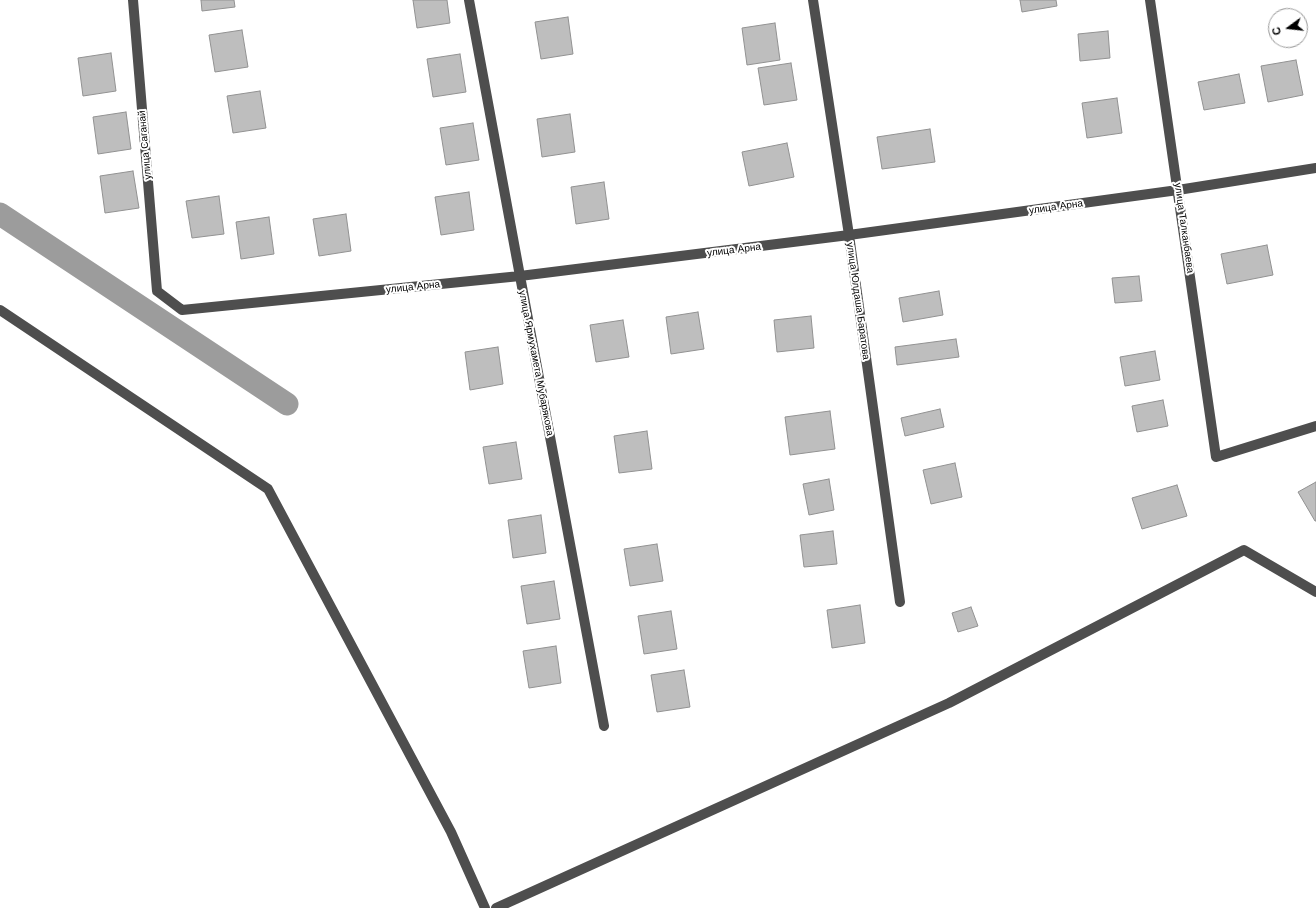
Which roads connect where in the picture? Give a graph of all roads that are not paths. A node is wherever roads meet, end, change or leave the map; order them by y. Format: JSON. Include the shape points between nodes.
{"nodes":[{"id":1,"x":132,"y":0,"type":"edge"},
{"id":2,"x":469,"y":0,"type":"edge"},
{"id":3,"x":813,"y":0,"type":"edge"},
{"id":4,"x":1150,"y":0,"type":"edge"},
{"id":5,"x":1316,"y":168,"type":"edge"},
{"id":6,"x":1178,"y":190,"type":"junction"},
{"id":7,"x":849,"y":236,"type":"junction"},
{"id":8,"x":520,"y":276,"type":"junction"},
{"id":9,"x":157,"y":291,"type":"joint"},
{"id":10,"x":0,"y":310,"type":"edge"},
{"id":11,"x":1316,"y":426,"type":"edge"},
{"id":12,"x":1316,"y":592,"type":"edge"},
{"id":13,"x":900,"y":602,"type":"dead end"},
{"id":14,"x":604,"y":726,"type":"dead end"},
{"id":15,"x":485,"y":908,"type":"edge"},
{"id":16,"x":496,"y":908,"type":"edge"}],
"edges":[{"from":1,"to":9,"type":"street","name":"улица Саганай"},
{"from":2,"to":8,"type":"street","name":"улица Ярмухамета Мубарякова"},
{"from":3,"to":7,"type":"street","name":"улица Юлдаша Баратова"},
{"from":4,"to":6,"type":"street","name":"улица Талканбаева"},
{"from":5,"to":6,"type":"street","name":"улица Арна"},
{"from":6,"to":7,"type":"street","name":"улица Арна"},
{"from":6,"to":11,"type":"street","name":"улица Талканбаева","via":[[1216,457]]},
{"from":7,"to":8,"type":"street","name":"улица Арна"},
{"from":7,"to":13,"type":"street","name":"улица Юлдаша Баратова"},
{"from":8,"to":9,"type":"street","name":"улица Арна","via":[[182,310]]},
{"from":8,"to":14,"type":"street","name":"улица Ярмухамета Мубарякова"},
{"from":10,"to":15,"type":"street","via":[[268,489],[451,832]]},
{"from":12,"to":16,"type":"street","via":[[1244,550],[948,703]]}]}
